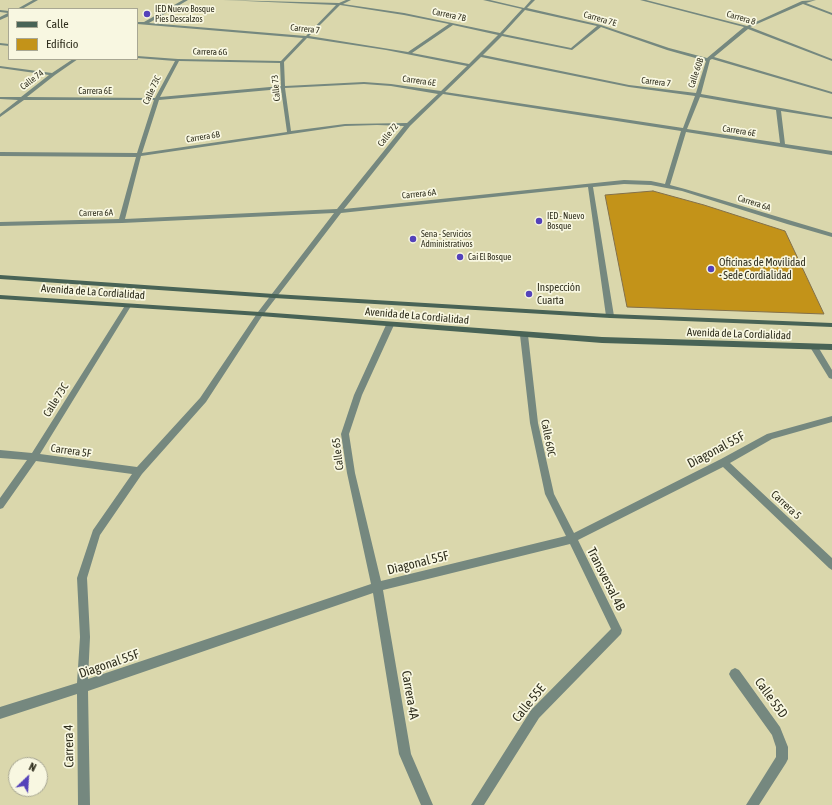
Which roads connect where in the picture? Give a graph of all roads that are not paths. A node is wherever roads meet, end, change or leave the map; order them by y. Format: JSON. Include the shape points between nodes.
{"nodes":[{"id":1,"x":36,"y":0,"type":"edge"},
{"id":2,"x":186,"y":0,"type":"edge"},
{"id":3,"x":225,"y":0,"type":"edge"},
{"id":4,"x":349,"y":0,"type":"edge"},
{"id":5,"x":485,"y":0,"type":"edge"},
{"id":6,"x":533,"y":0,"type":"edge"},
{"id":7,"x":642,"y":0,"type":"edge"},
{"id":8,"x":796,"y":0,"type":"edge"},
{"id":9,"x":814,"y":0,"type":"edge"},
{"id":10,"x":803,"y":2,"type":"junction"},
{"id":11,"x":339,"y":4,"type":"junction"},
{"id":12,"x":21,"y":8,"type":"edge"},
{"id":13,"x":525,"y":9,"type":"junction"},
{"id":14,"x":832,"y":14,"type":"edge"},
{"id":15,"x":138,"y":23,"type":"edge"},
{"id":16,"x":146,"y":23,"type":"junction"},
{"id":17,"x":452,"y":24,"type":"junction"},
{"id":18,"x":600,"y":26,"type":"junction"},
{"id":19,"x":747,"y":27,"type":"junction"},
{"id":20,"x":500,"y":34,"type":"junction"},
{"id":21,"x":306,"y":37,"type":"junction"},
{"id":22,"x":408,"y":53,"type":"junction"},
{"id":23,"x":480,"y":56,"type":"junction"},
{"id":24,"x":138,"y":57,"type":"edge"},
{"id":25,"x":709,"y":59,"type":"junction"},
{"id":26,"x":74,"y":60,"type":"edge"},
{"id":27,"x":178,"y":60,"type":"junction"},
{"id":28,"x":832,"y":60,"type":"edge"},
{"id":29,"x":282,"y":62,"type":"junction"},
{"id":30,"x":469,"y":65,"type":"junction"},
{"id":31,"x":0,"y":67,"type":"edge"},
{"id":32,"x":53,"y":74,"type":"junction"},
{"id":33,"x":283,"y":87,"type":"junction"},
{"id":34,"x":443,"y":92,"type":"junction"},
{"id":35,"x":832,"y":94,"type":"edge"},
{"id":36,"x":698,"y":95,"type":"junction"},
{"id":37,"x":0,"y":98,"type":"edge"},
{"id":38,"x":21,"y":99,"type":"junction"},
{"id":39,"x":157,"y":99,"type":"junction"},
{"id":40,"x":778,"y":109,"type":"junction"},
{"id":41,"x":0,"y":116,"type":"edge"},
{"id":42,"x":832,"y":118,"type":"edge"},
{"id":43,"x":408,"y":125,"type":"junction"},
{"id":44,"x":684,"y":131,"type":"junction"},
{"id":45,"x":289,"y":132,"type":"junction"},
{"id":46,"x":783,"y":146,"type":"junction"},
{"id":47,"x":832,"y":153,"type":"edge"},
{"id":48,"x":0,"y":154,"type":"edge"},
{"id":49,"x":139,"y":155,"type":"junction"},
{"id":50,"x":590,"y":185,"type":"junction"},
{"id":51,"x":667,"y":186,"type":"junction"},
{"id":52,"x":339,"y":211,"type":"junction"},
{"id":53,"x":122,"y":222,"type":"junction"},
{"id":54,"x":0,"y":224,"type":"edge"},
{"id":55,"x":832,"y":235,"type":"edge"},
{"id":56,"x":0,"y":277,"type":"edge"},
{"id":57,"x":274,"y":296,"type":"junction"},
{"id":58,"x":0,"y":297,"type":"edge"},
{"id":59,"x":128,"y":306,"type":"junction"},
{"id":60,"x":260,"y":314,"type":"junction"},
{"id":61,"x":610,"y":316,"type":"junction"},
{"id":62,"x":390,"y":325,"type":"junction"},
{"id":63,"x":832,"y":325,"type":"edge"},
{"id":64,"x":524,"y":335,"type":"junction"},
{"id":65,"x":814,"y":347,"type":"junction"},
{"id":66,"x":832,"y":347,"type":"edge"},
{"id":67,"x":832,"y":376,"type":"edge"},
{"id":68,"x":832,"y":419,"type":"edge"},
{"id":69,"x":0,"y":454,"type":"edge"},
{"id":70,"x":34,"y":457,"type":"junction"},
{"id":71,"x":724,"y":462,"type":"junction"},
{"id":72,"x":139,"y":470,"type":"junction"},
{"id":73,"x":0,"y":505,"type":"edge"},
{"id":74,"x":571,"y":539,"type":"junction"},
{"id":75,"x":832,"y":564,"type":"edge"},
{"id":76,"x":377,"y":587,"type":"junction"},
{"id":77,"x":616,"y":630,"type":"joint"},
{"id":78,"x":735,"y":674,"type":"dead end"},
{"id":79,"x":82,"y":687,"type":"junction"},
{"id":80,"x":0,"y":713,"type":"edge"},
{"id":81,"x":84,"y":805,"type":"edge"},
{"id":82,"x":427,"y":805,"type":"edge"},
{"id":83,"x":477,"y":805,"type":"edge"},
{"id":84,"x":752,"y":805,"type":"edge"}],
"edges":[{"from":1,"to":12,"type":"street"},
{"from":2,"to":16,"type":"street"},
{"from":3,"to":11,"type":"street","name":"Carrera 7B"},
{"from":4,"to":11,"type":"street","name":"Calle 73"},
{"from":5,"to":13,"type":"street","name":"Carrera 7E"},
{"from":6,"to":13,"type":"street","name":"Calle 72"},
{"from":7,"to":19,"type":"street","name":"Carrera 8"},
{"from":8,"to":10,"type":"street"},
{"from":9,"to":10,"type":"street","name":"Calle 60B"},
{"from":10,"to":14,"type":"street"},
{"from":10,"to":19,"type":"street","name":"Calle 60B"},
{"from":11,"to":17,"type":"street","name":"Carrera 7B"},
{"from":11,"to":21,"type":"street","name":"Calle 73"},
{"from":13,"to":18,"type":"street","name":"Carrera 7E"},
{"from":13,"to":20,"type":"street","name":"Calle 72"},
{"from":15,"to":16,"type":"street","name":"Carrera 7"},
{"from":16,"to":21,"type":"street","name":"Carrera 7"},
{"from":17,"to":20,"type":"street","name":"Carrera 7B"},
{"from":17,"to":22,"type":"street"},
{"from":18,"to":20,"type":"street","name":"Carrera 7B","via":[[572,49]]},
{"from":18,"to":25,"type":"street","name":"Carrera 7E","via":[[668,49]]},
{"from":19,"to":25,"type":"street","name":"Calle 60B"},
{"from":19,"to":28,"type":"street","name":"Carrera 8"},
{"from":20,"to":23,"type":"street","name":"Calle 72"},
{"from":21,"to":22,"type":"street","name":"Carrera 7"},
{"from":21,"to":29,"type":"street","name":"Calle 73"},
{"from":22,"to":30,"type":"street","name":"Carrera 7"},
{"from":23,"to":30,"type":"street","name":"Calle 72"},
{"from":23,"to":36,"type":"street","name":"Carrera 7","via":[[629,86]]},
{"from":24,"to":27,"type":"street","name":"Carrera 6G"},
{"from":25,"to":35,"type":"street","name":"Carrera 7E"},
{"from":25,"to":36,"type":"street","name":"Calle 60B"},
{"from":26,"to":32,"type":"street","name":"Calle 74"},
{"from":27,"to":29,"type":"street","name":"Carrera 6G"},
{"from":27,"to":39,"type":"street","name":"Calle 73C"},
{"from":29,"to":33,"type":"street","name":"Calle 73"},
{"from":30,"to":34,"type":"street","name":"Calle 72"},
{"from":31,"to":32,"type":"street"},
{"from":32,"to":38,"type":"street","name":"Calle 74"},
{"from":33,"to":34,"type":"street","name":"Carrera 6E","via":[[364,83]]},
{"from":33,"to":39,"type":"street","name":"Carrera 6E"},
{"from":33,"to":45,"type":"street","name":"Calle 73"},
{"from":34,"to":43,"type":"street","name":"Calle 72"},
{"from":34,"to":44,"type":"street","name":"Carrera 6E"},
{"from":36,"to":40,"type":"street","name":"Carrera 7"},
{"from":36,"to":44,"type":"street","name":"Calle 60B"},
{"from":37,"to":38,"type":"street","name":"Carrera 6E"},
{"from":38,"to":39,"type":"street","name":"Carrera 6E"},
{"from":38,"to":41,"type":"street","name":"Calle 74"},
{"from":39,"to":49,"type":"street","name":"Calle 73C"},
{"from":40,"to":42,"type":"street","name":"Carrera 7"},
{"from":40,"to":46,"type":"street"},
{"from":43,"to":45,"type":"street","name":"Carrera 6B","via":[[345,125]]},
{"from":43,"to":52,"type":"street","name":"Calle 72"},
{"from":44,"to":46,"type":"street","name":"Carrera 6E"},
{"from":44,"to":51,"type":"street","name":"Calle 60B"},
{"from":45,"to":49,"type":"street","name":"Carrera 6B"},
{"from":46,"to":47,"type":"street","name":"Carrera 6E"},
{"from":48,"to":49,"type":"street","name":"Carrera 6B"},
{"from":49,"to":53,"type":"street","name":"Calle 73C"},
{"from":50,"to":51,"type":"street","name":"Carrera 6A","via":[[624,182]]},
{"from":50,"to":52,"type":"street","name":"Carrera 6A"},
{"from":50,"to":61,"type":"street"},
{"from":51,"to":55,"type":"street","name":"Carrera 6A"},
{"from":52,"to":53,"type":"street","name":"Carrera 6A"},
{"from":52,"to":57,"type":"street","name":"Calle 72"},
{"from":53,"to":54,"type":"street","name":"Carrera 6A"},
{"from":56,"to":57,"type":"main road","name":"Avenida de La Cordialidad"},
{"from":57,"to":60,"type":"street","name":"Calle 72"},
{"from":57,"to":61,"type":"main road","name":"Avenida de La Cordialidad"},
{"from":58,"to":59,"type":"main road","name":"Avenida de La Cordialidad"},
{"from":59,"to":60,"type":"main road","name":"Avenida de La Cordialidad"},
{"from":59,"to":70,"type":"street","name":"Calle 73C"},
{"from":60,"to":62,"type":"main road","name":"Avenida de La Cordialidad"},
{"from":60,"to":72,"type":"street","name":"Calle 72","via":[[203,400]]},
{"from":61,"to":63,"type":"main road","name":"Avenida de La Cordialidad"},
{"from":62,"to":64,"type":"main road","name":"Avenida de La Cordialidad"},
{"from":62,"to":76,"type":"street","name":"Calle 65","via":[[358,395],[345,434]]},
{"from":64,"to":65,"type":"main road","name":"Avenida de La Cordialidad","via":[[640,342]]},
{"from":64,"to":74,"type":"street","name":"Calle 60C","via":[[534,423],[542,460],[550,494]]},
{"from":65,"to":66,"type":"main road","name":"Avenida de La Cordialidad"},
{"from":65,"to":67,"type":"street"},
{"from":68,"to":71,"type":"street","name":"Diagonal 55F","via":[[770,436]]},
{"from":69,"to":70,"type":"street","name":"Carrera 5F"},
{"from":70,"to":72,"type":"street","name":"Carrera 5F"},
{"from":70,"to":73,"type":"street","name":"Calle 73C"},
{"from":71,"to":74,"type":"street","name":"Diagonal 55F"},
{"from":71,"to":75,"type":"street","name":"Carrera 5"},
{"from":72,"to":79,"type":"street","name":"Carrera 4","via":[[96,533],[82,578],[85,637]]},
{"from":74,"to":76,"type":"street","name":"Diagonal 55F"},
{"from":74,"to":77,"type":"street","name":"Transversal 4B"},
{"from":76,"to":79,"type":"street","name":"Diagonal 55F"},
{"from":76,"to":82,"type":"street","name":"Carrera 4A","via":[[405,754]]},
{"from":77,"to":83,"type":"street","name":"Calle 55E","via":[[535,714]]},
{"from":78,"to":84,"type":"street","name":"Calle 55D","via":[[776,731],[782,747],[782,759]]},
{"from":79,"to":80,"type":"street","name":"Diagonal 55F"},
{"from":79,"to":81,"type":"street","name":"Carrera 4"}]}
